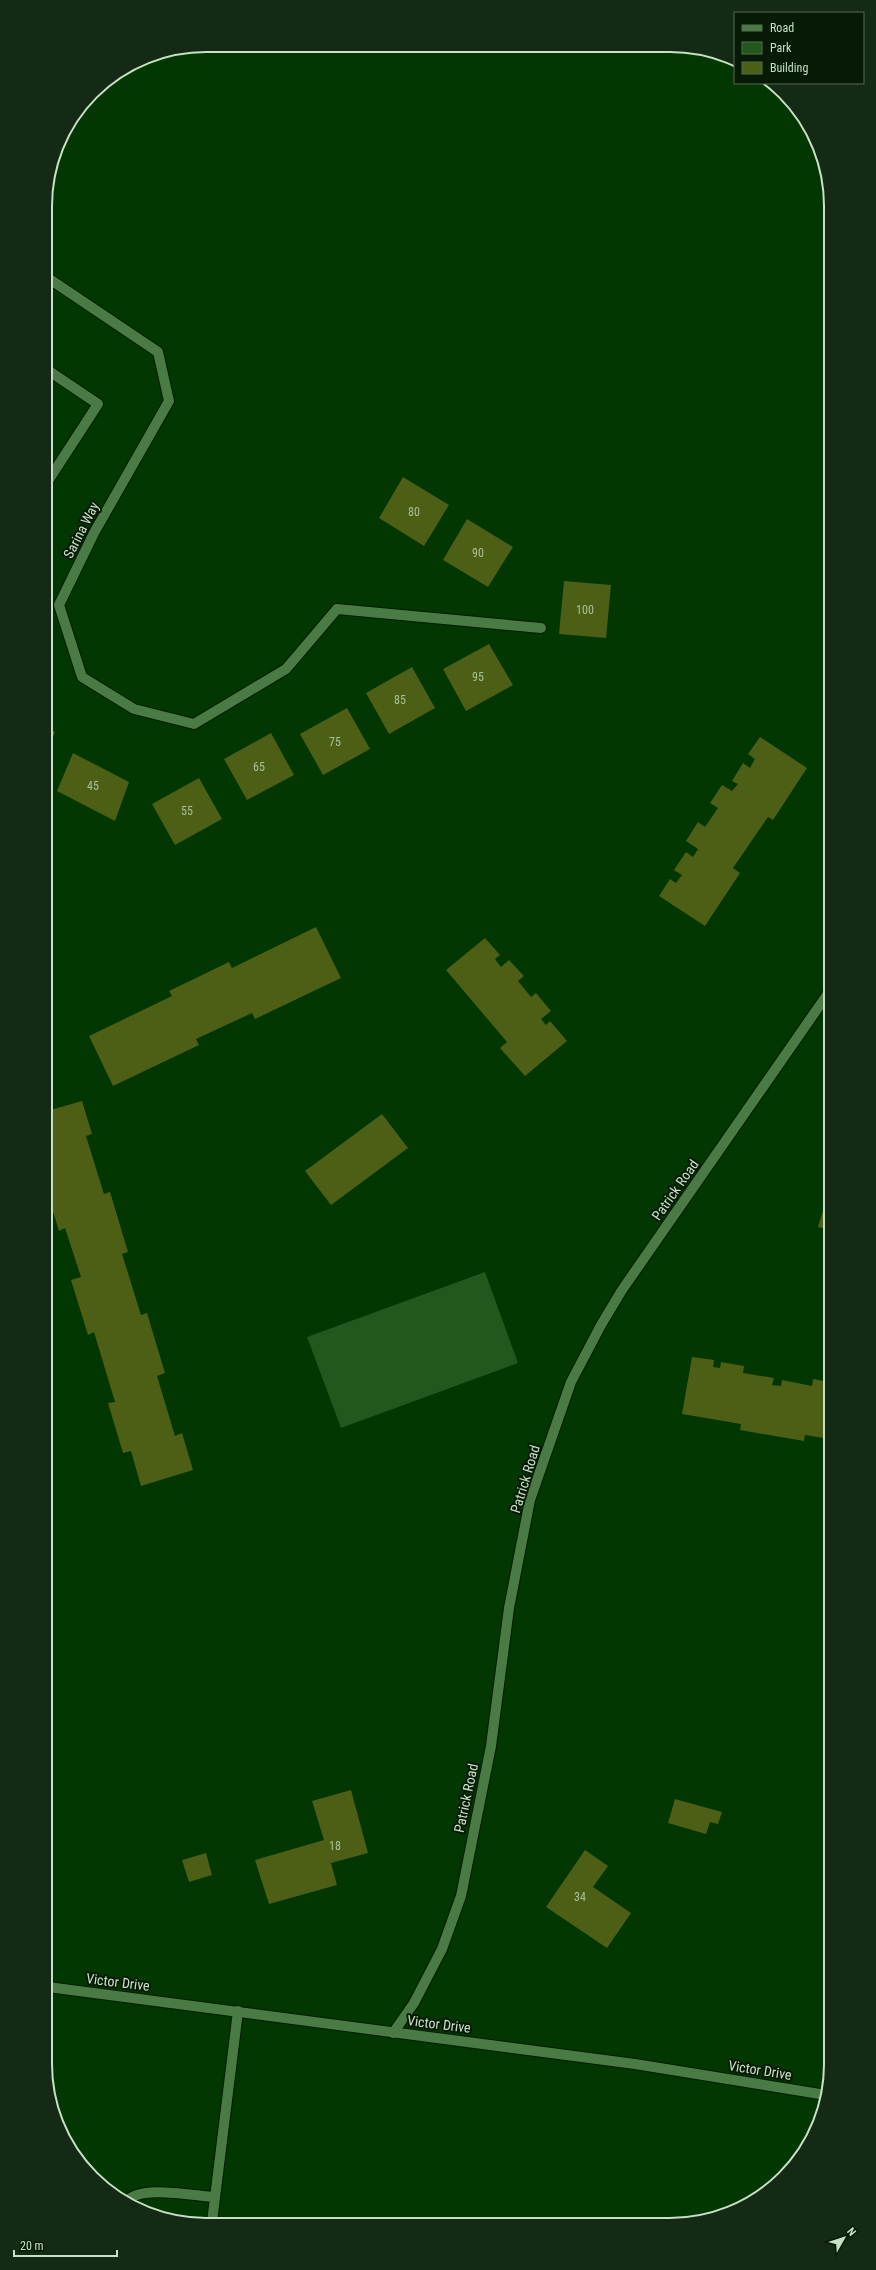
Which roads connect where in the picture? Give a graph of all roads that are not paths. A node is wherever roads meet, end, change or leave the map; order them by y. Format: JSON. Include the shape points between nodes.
{"nodes":[{"id":1,"x":52,"y":280,"type":"edge"},
{"id":2,"x":52,"y":373,"type":"edge"},
{"id":3,"x":52,"y":475,"type":"edge"},
{"id":4,"x":541,"y":628,"type":"dead end"},
{"id":5,"x":824,"y":999,"type":"edge"},
{"id":6,"x":52,"y":1988,"type":"edge"},
{"id":7,"x":238,"y":2011,"type":"junction"},
{"id":8,"x":393,"y":2033,"type":"junction"},
{"id":9,"x":821,"y":2094,"type":"edge"},
{"id":10,"x":215,"y":2197,"type":"junction"},
{"id":11,"x":130,"y":2198,"type":"edge"},
{"id":12,"x":212,"y":2218,"type":"edge"}],
"edges":[{"from":1,"to":4,"type":"street","name":"Sarina Way","via":[[158,352],[169,401],[94,533],[59,605],[82,677],[134,709],[194,724],[286,669],[337,609]]},
{"from":2,"to":3,"type":"street","via":[[98,404]]},
{"from":5,"to":8,"type":"street","name":"Patrick Road","via":[[622,1290],[572,1382],[530,1500],[509,1608],[491,1746],[461,1896],[442,1949],[414,2004]]},
{"from":6,"to":7,"type":"street","name":"Victor Drive"},
{"from":7,"to":8,"type":"street","name":"Victor Drive"},
{"from":7,"to":10,"type":"street"},
{"from":8,"to":9,"type":"street","name":"Victor Drive","via":[[635,2064]]},
{"from":10,"to":11,"type":"street","via":[[143,2192]]},
{"from":10,"to":12,"type":"street"}]}
